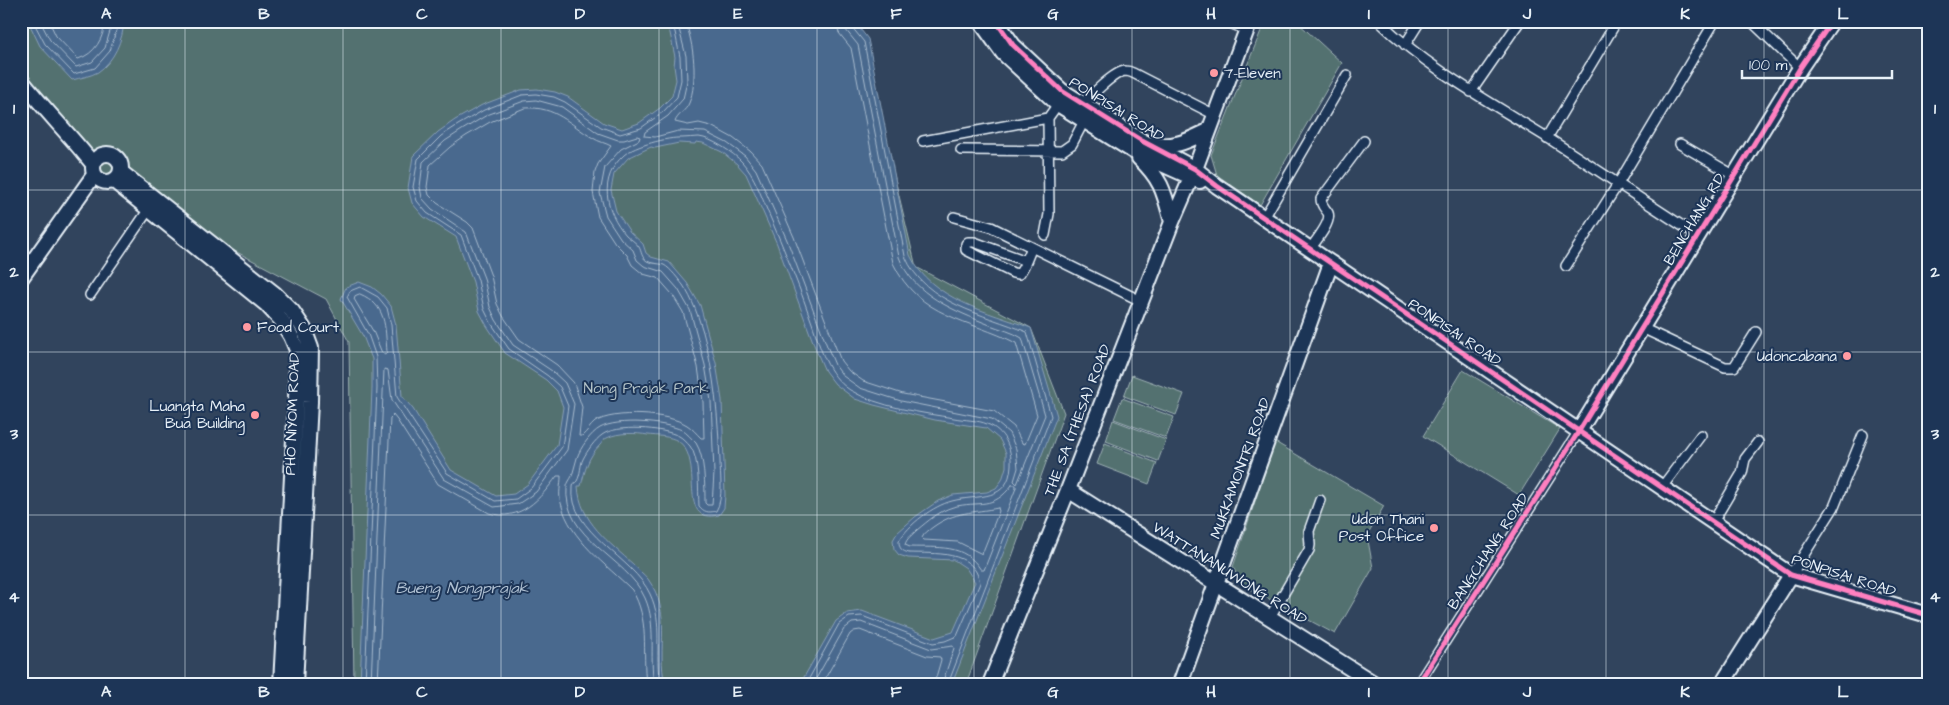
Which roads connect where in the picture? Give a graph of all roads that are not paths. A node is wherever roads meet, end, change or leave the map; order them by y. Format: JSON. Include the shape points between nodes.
{"nodes":[{"id":1,"x":980,"y":21,"type":"edge"},
{"id":2,"x":996,"y":21,"type":"edge"},
{"id":3,"x":1224,"y":21,"type":"edge"},
{"id":4,"x":1379,"y":21,"type":"edge"},
{"id":5,"x":1420,"y":21,"type":"edge"},
{"id":6,"x":1520,"y":21,"type":"edge"},
{"id":7,"x":1617,"y":21,"type":"edge"},
{"id":8,"x":1715,"y":21,"type":"edge"},
{"id":9,"x":1751,"y":21,"type":"edge"},
{"id":10,"x":1832,"y":21,"type":"edge"},
{"id":11,"x":1248,"y":25,"type":"edge"},
{"id":12,"x":1405,"y":45,"type":"junction"},
{"id":13,"x":1800,"y":68,"type":"junction"},
{"id":14,"x":1347,"y":75,"type":"dead end"},
{"id":15,"x":21,"y":80,"type":"edge"},
{"id":16,"x":1471,"y":92,"type":"junction"},
{"id":17,"x":1058,"y":104,"type":"junction"},
{"id":18,"x":1083,"y":105,"type":"junction"},
{"id":19,"x":1214,"y":115,"type":"junction"},
{"id":20,"x":1048,"y":118,"type":"junction"},
{"id":21,"x":1084,"y":120,"type":"junction"},
{"id":22,"x":1208,"y":131,"type":"junction"},
{"id":23,"x":1547,"y":138,"type":"junction"},
{"id":24,"x":924,"y":141,"type":"dead end"},
{"id":25,"x":1364,"y":141,"type":"dead end"},
{"id":26,"x":1680,"y":144,"type":"dead end"},
{"id":27,"x":1137,"y":146,"type":"junction"},
{"id":28,"x":961,"y":150,"type":"dead end"},
{"id":29,"x":1050,"y":152,"type":"junction"},
{"id":30,"x":95,"y":165,"type":"junction"},
{"id":31,"x":1194,"y":174,"type":"junction"},
{"id":32,"x":117,"y":176,"type":"junction"},
{"id":33,"x":1735,"y":176,"type":"junction"},
{"id":34,"x":1618,"y":184,"type":"junction"},
{"id":35,"x":149,"y":209,"type":"junction"},
{"id":36,"x":954,"y":217,"type":"dead end"},
{"id":37,"x":1264,"y":218,"type":"junction"},
{"id":38,"x":1172,"y":222,"type":"junction"},
{"id":39,"x":1045,"y":235,"type":"dead end"},
{"id":40,"x":1698,"y":236,"type":"junction"},
{"id":41,"x":1032,"y":247,"type":"junction"},
{"id":42,"x":1310,"y":249,"type":"junction"},
{"id":43,"x":1026,"y":261,"type":"junction"},
{"id":44,"x":1330,"y":263,"type":"junction"},
{"id":45,"x":1566,"y":266,"type":"dead end"},
{"id":46,"x":21,"y":278,"type":"edge"},
{"id":47,"x":90,"y":295,"type":"dead end"},
{"id":48,"x":1141,"y":301,"type":"junction"},
{"id":49,"x":1642,"y":328,"type":"junction"},
{"id":50,"x":1756,"y":332,"type":"dead end"},
{"id":51,"x":1580,"y":431,"type":"junction"},
{"id":52,"x":1702,"y":435,"type":"dead end"},
{"id":53,"x":1863,"y":435,"type":"dead end"},
{"id":54,"x":1758,"y":442,"type":"dead end"},
{"id":55,"x":1662,"y":487,"type":"junction"},
{"id":56,"x":1068,"y":490,"type":"junction"},
{"id":57,"x":1320,"y":500,"type":"dead end"},
{"id":58,"x":1713,"y":522,"type":"junction"},
{"id":59,"x":1792,"y":575,"type":"junction"},
{"id":60,"x":1216,"y":583,"type":"junction"},
{"id":61,"x":1928,"y":615,"type":"edge"},
{"id":62,"x":1270,"y":617,"type":"junction"},
{"id":63,"x":281,"y":684,"type":"edge"},
{"id":64,"x":295,"y":684,"type":"edge"},
{"id":65,"x":990,"y":684,"type":"edge"},
{"id":66,"x":1180,"y":684,"type":"edge"},
{"id":67,"x":1375,"y":684,"type":"edge"},
{"id":68,"x":1418,"y":684,"type":"edge"},
{"id":69,"x":1722,"y":684,"type":"edge"}],
"edges":[{"from":1,"to":17,"type":"street","name":"PONPISAI ROAD","via":[[1002,53]]},
{"from":2,"to":18,"type":"street","name":"PONPISAI ROAD","via":[[1013,45],[1044,75]]},
{"from":3,"to":11,"type":"street"},
{"from":4,"to":12,"type":"street"},
{"from":5,"to":12,"type":"street"},
{"from":6,"to":16,"type":"street"},
{"from":7,"to":23,"type":"street"},
{"from":8,"to":34,"type":"street"},
{"from":9,"to":13,"type":"street"},
{"from":10,"to":13,"type":"street","name":"BENCHANG RD"},
{"from":11,"to":19,"type":"street","name":"THE SA (THESA) ROAD"},
{"from":12,"to":16,"type":"street"},
{"from":13,"to":33,"type":"street","name":"BENCHANG RD"},
{"from":14,"to":37,"type":"street"},
{"from":15,"to":30,"type":"street"},
{"from":16,"to":23,"type":"street"},
{"from":17,"to":20,"type":"street"},
{"from":17,"to":21,"type":"street","name":"PONPISAI ROAD"},
{"from":18,"to":19,"type":"street","via":[[1117,74],[1125,71]]},
{"from":18,"to":27,"type":"street","name":"PONPISAI ROAD"},
{"from":19,"to":22,"type":"street","name":"THE SA (THESA) ROAD"},
{"from":20,"to":24,"type":"street"},
{"from":20,"to":29,"type":"street"},
{"from":21,"to":27,"type":"street","name":"PONPISAI ROAD"},
{"from":21,"to":29,"type":"street","via":[[1068,148]]},
{"from":22,"to":27,"type":"street","via":[[1164,147]]},
{"from":22,"to":31,"type":"street","name":"THE SA (THESA) ROAD"},
{"from":23,"to":34,"type":"street"},
{"from":25,"to":42,"type":"street","via":[[1320,199],[1329,221]]},
{"from":26,"to":33,"type":"street"},
{"from":27,"to":31,"type":"street","name":"PONPISAI ROAD"},
{"from":27,"to":38,"type":"street","via":[[1164,192]]},
{"from":28,"to":29,"type":"street"},
{"from":29,"to":39,"type":"street","via":[[1049,214]]},
{"from":30,"to":32,"type":"street","via":[[103,182]]},
{"from":30,"to":32,"type":"street","via":[[105,153],[116,157],[119,161]]},
{"from":30,"to":46,"type":"street"},
{"from":31,"to":37,"type":"street","name":"PONPISAI ROAD"},
{"from":31,"to":38,"type":"street","name":"THE SA (THESA) ROAD"},
{"from":32,"to":35,"type":"street","name":"PHO NIYOM ROAD"},
{"from":32,"to":64,"type":"street","name":"PHO NIYOM ROAD","via":[[275,294],[292,311],[311,348]]},
{"from":33,"to":40,"type":"street","name":"BENCHANG RD"},
{"from":34,"to":40,"type":"street"},
{"from":34,"to":45,"type":"street"},
{"from":35,"to":47,"type":"street"},
{"from":35,"to":63,"type":"street","name":"PHO NIYOM ROAD","via":[[266,304],[281,320],[296,350]]},
{"from":36,"to":41,"type":"street","via":[[991,227]]},
{"from":37,"to":42,"type":"street","name":"PONPISAI ROAD"},
{"from":38,"to":48,"type":"street","name":"THE SA (THESA) ROAD"},
{"from":40,"to":49,"type":"street","name":"BENCHANG RD"},
{"from":41,"to":43,"type":"street"},
{"from":41,"to":48,"type":"street"},
{"from":42,"to":44,"type":"street","name":"PONPISAI ROAD"},
{"from":43,"to":43,"type":"street","via":[[1019,274],[1013,273],[966,250],[966,244],[974,242]]},
{"from":44,"to":51,"type":"street","name":"PONPISAI ROAD"},
{"from":44,"to":60,"type":"street","name":"MUKKAMONTRI ROAD"},
{"from":48,"to":56,"type":"street","name":"THE SA (THESA) ROAD"},
{"from":49,"to":50,"type":"street","via":[[1731,368]]},
{"from":49,"to":51,"type":"street","name":"BENCHANG RD"},
{"from":51,"to":55,"type":"street","name":"PONPISAI ROAD"},
{"from":51,"to":68,"type":"street","name":"BANGCHANG ROAD"},
{"from":52,"to":55,"type":"street"},
{"from":53,"to":59,"type":"street","via":[[1834,507]]},
{"from":54,"to":58,"type":"street","via":[[1745,459],[1742,473]]},
{"from":55,"to":58,"type":"street","name":"PONPISAI ROAD"},
{"from":56,"to":60,"type":"street","name":"WATTANANUWONG ROAD"},
{"from":56,"to":65,"type":"street","name":"THE SA (THESA) ROAD"},
{"from":57,"to":62,"type":"street","via":[[1309,531],[1309,550]]},
{"from":58,"to":59,"type":"street","name":"PONPISAI ROAD"},
{"from":59,"to":61,"type":"street","name":"PONPISAI ROAD"},
{"from":59,"to":69,"type":"street"},
{"from":60,"to":62,"type":"street","name":"WATTANANUWONG ROAD"},
{"from":60,"to":66,"type":"street","name":"MUKKAMONTRI ROAD"},
{"from":62,"to":67,"type":"street","name":"WATTANANUWONG ROAD"}]}
